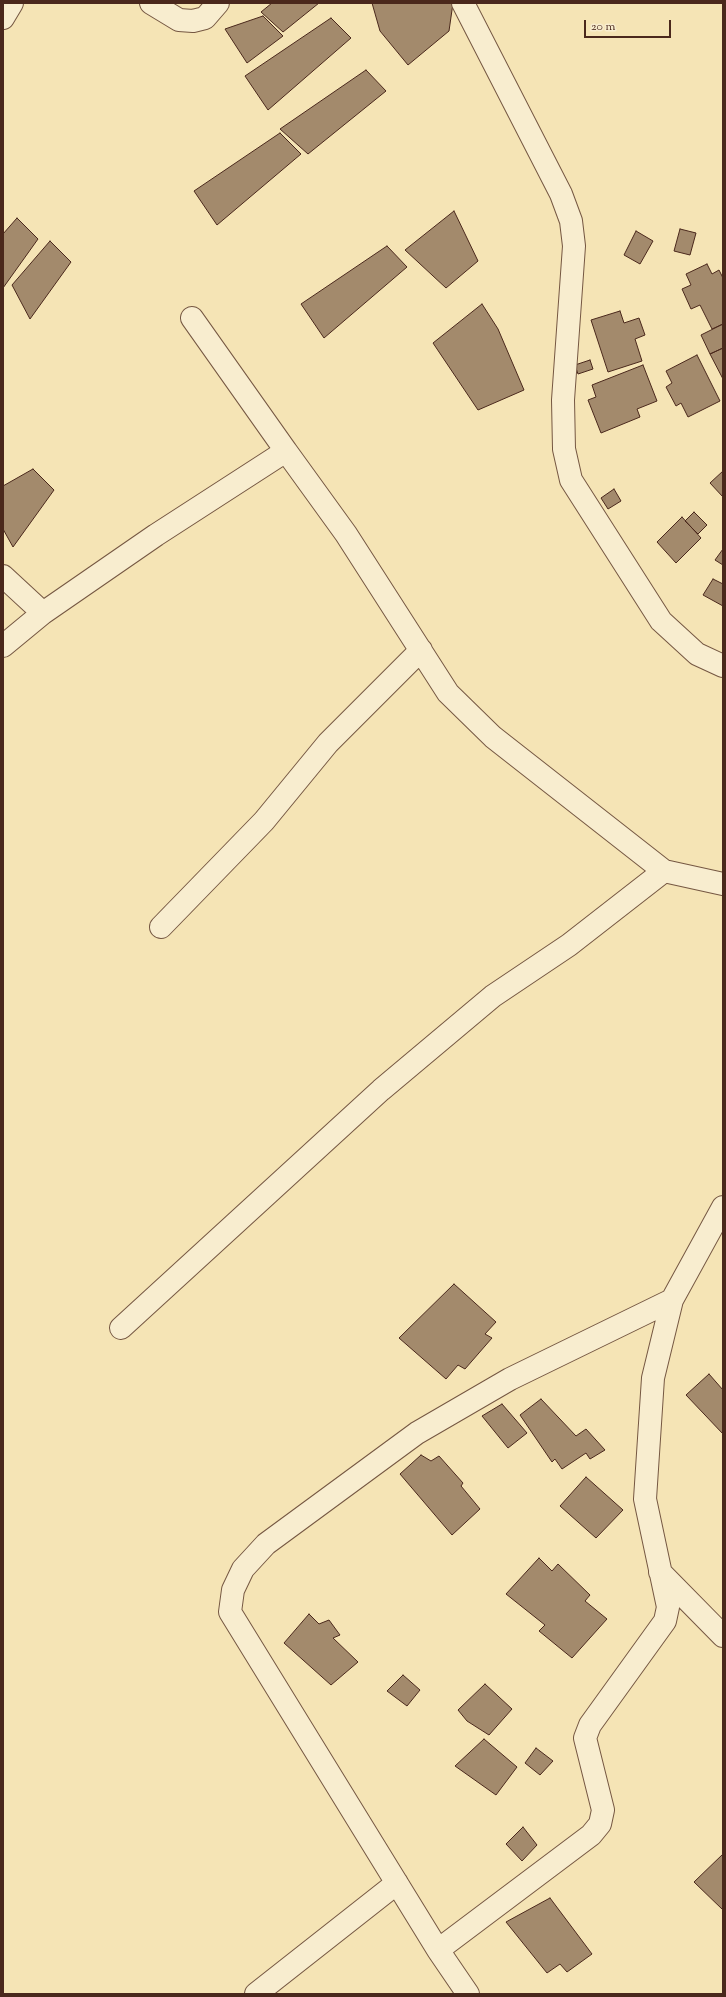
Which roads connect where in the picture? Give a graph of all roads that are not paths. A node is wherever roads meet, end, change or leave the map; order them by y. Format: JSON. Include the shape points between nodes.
{"nodes":[{"id":1,"x":12,"y":3,"type":"edge"},
{"id":2,"x":151,"y":3,"type":"edge"},
{"id":3,"x":218,"y":3,"type":"edge"},
{"id":4,"x":463,"y":3,"type":"edge"},
{"id":5,"x":3,"y":18,"type":"edge"},
{"id":6,"x":192,"y":318,"type":"dead end"},
{"id":7,"x":286,"y":451,"type":"junction"},
{"id":8,"x":3,"y":576,"type":"edge"},
{"id":9,"x":43,"y":613,"type":"junction"},
{"id":10,"x":3,"y":646,"type":"edge"},
{"id":11,"x":421,"y":650,"type":"junction"},
{"id":12,"x":723,"y":666,"type":"edge"},
{"id":13,"x":664,"y":871,"type":"junction"},
{"id":14,"x":723,"y":884,"type":"edge"},
{"id":15,"x":161,"y":927,"type":"dead end"},
{"id":16,"x":723,"y":1207,"type":"edge"},
{"id":17,"x":672,"y":1300,"type":"junction"},
{"id":18,"x":121,"y":1328,"type":"dead end"},
{"id":19,"x":660,"y":1572,"type":"junction"},
{"id":20,"x":723,"y":1636,"type":"edge"},
{"id":21,"x":397,"y":1883,"type":"junction"},
{"id":22,"x":438,"y":1950,"type":"junction"},
{"id":23,"x":256,"y":1994,"type":"edge"},
{"id":24,"x":468,"y":1994,"type":"edge"}],
"edges":[{"from":1,"to":5,"type":"street"},
{"from":2,"to":3,"type":"street","via":[[179,20],[193,21],[205,18]]},
{"from":4,"to":12,"type":"street","via":[[561,194],[571,221],[574,246],[563,400],[564,448],[571,480],[661,621],[697,654]]},
{"from":6,"to":7,"type":"street"},
{"from":7,"to":9,"type":"street","via":[[156,535]]},
{"from":7,"to":11,"type":"street","via":[[346,534]]},
{"from":8,"to":9,"type":"street"},
{"from":9,"to":10,"type":"street"},
{"from":11,"to":13,"type":"street","via":[[448,693],[493,738]]},
{"from":11,"to":15,"type":"street","via":[[328,743],[264,821]]},
{"from":13,"to":14,"type":"street"},
{"from":13,"to":18,"type":"street","via":[[569,945],[493,996],[386,1085]]},
{"from":16,"to":17,"type":"street"},
{"from":17,"to":19,"type":"street","via":[[653,1378],[645,1499]]},
{"from":17,"to":21,"type":"street","via":[[510,1379],[417,1433],[266,1544],[243,1569],[233,1590],[230,1612]]},
{"from":19,"to":20,"type":"street"},
{"from":19,"to":22,"type":"street","via":[[668,1607],[665,1621],[590,1725],[585,1738],[603,1810],[600,1824],[591,1835]]},
{"from":21,"to":22,"type":"street"},
{"from":21,"to":23,"type":"street"},
{"from":22,"to":24,"type":"street"}]}
